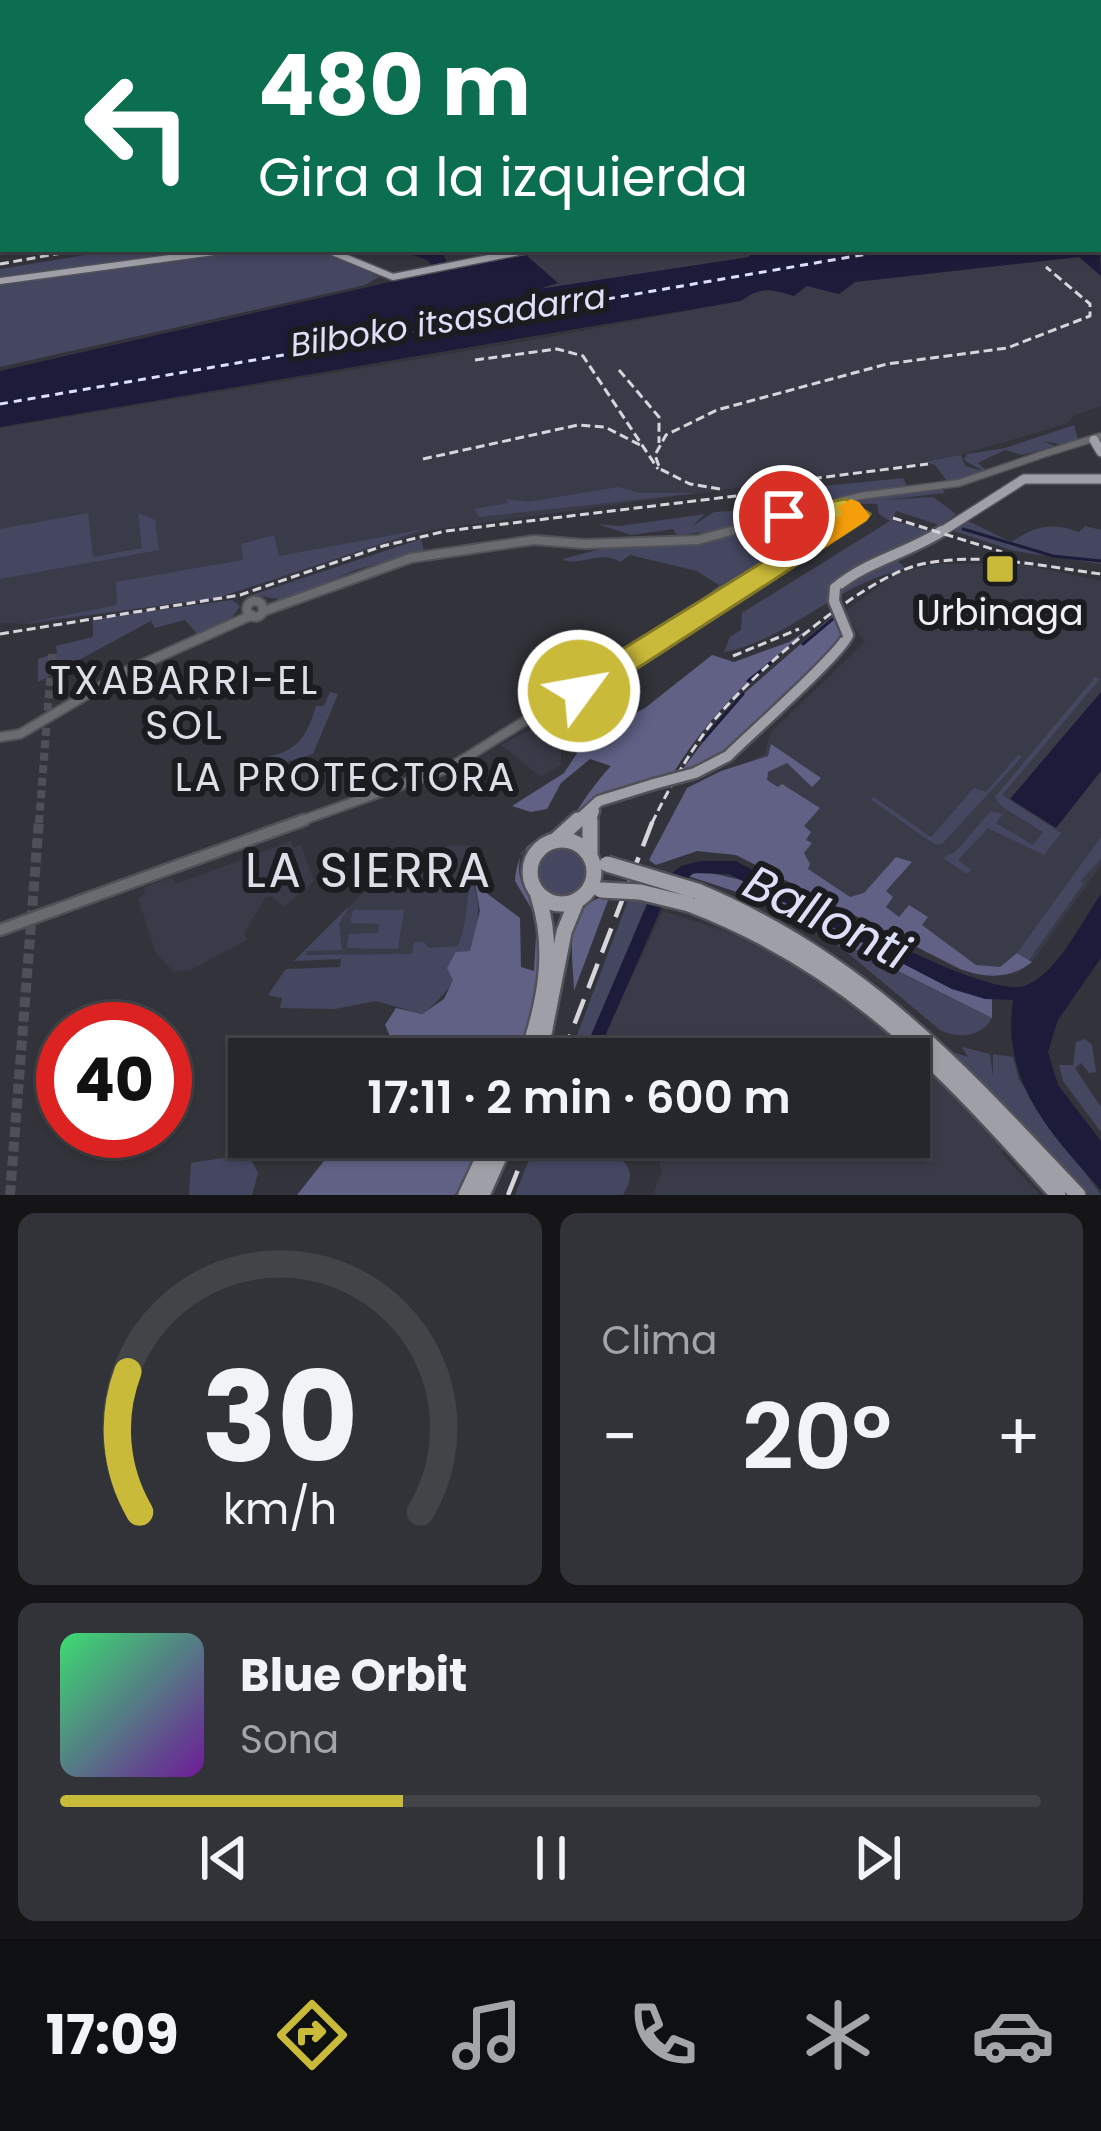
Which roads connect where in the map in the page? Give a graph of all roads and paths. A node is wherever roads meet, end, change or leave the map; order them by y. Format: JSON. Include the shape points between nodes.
{"nodes":[{"id":1,"x":214,"y":252,"type":"edge"},
{"id":2,"x":333,"y":252,"type":"edge"},
{"id":3,"x":518,"y":252,"type":"edge"},
{"id":4,"x":0,"y":281,"type":"edge"},
{"id":5,"x":1089,"y":444,"type":"edge"},
{"id":6,"x":1101,"y":480,"type":"edge"},
{"id":7,"x":784,"y":516,"type":"junction"},
{"id":8,"x":0,"y":737,"type":"edge"},
{"id":9,"x":610,"y":796,"type":"junction"},
{"id":10,"x":551,"y":844,"type":"junction"},
{"id":11,"x":597,"y":859,"type":"junction"},
{"id":12,"x":537,"y":893,"type":"junction"},
{"id":13,"x":588,"y":894,"type":"junction"},
{"id":14,"x":693,"y":898,"type":"junction"},
{"id":15,"x":0,"y":930,"type":"edge"},
{"id":16,"x":533,"y":1038,"type":"edge"},
{"id":17,"x":544,"y":1038,"type":"edge"},
{"id":18,"x":483,"y":1158,"type":"edge"},
{"id":19,"x":499,"y":1158,"type":"edge"},
{"id":20,"x":466,"y":1195,"type":"edge"},
{"id":21,"x":482,"y":1195,"type":"edge"},
{"id":22,"x":1058,"y":1195,"type":"edge"},
{"id":23,"x":1078,"y":1195,"type":"edge"}],
"edges":[{"from":1,"to":4,"type":"main road"},
{"from":2,"to":3,"type":"main road","via":[[388,277]]},
{"from":5,"to":7,"type":"street","via":[[953,484]]},
{"from":6,"to":9,"type":"main road","bridge":true,"via":[[1037,480],[849,576],[835,588],[848,635],[843,649],[728,756]]},
{"from":7,"to":8,"type":"street","via":[[698,540],[535,540],[394,562],[288,603],[250,604],[232,625]]},
{"from":7,"to":15,"type":"street","via":[[854,509],[855,518],[451,766]]},
{"from":9,"to":10,"type":"main road"},
{"from":9,"to":11,"type":"main road","via":[[589,823]]},
{"from":10,"to":11,"type":"main road","via":[[573,844]]},
{"from":10,"to":12,"type":"main road","via":[[528,865]]},
{"from":11,"to":13,"type":"main road"},
{"from":11,"to":14,"type":"main road","bridge":true},
{"from":12,"to":13,"type":"main road","via":[[556,902]]},
{"from":12,"to":16,"type":"main road","via":[[549,931]]},
{"from":13,"to":14,"type":"main road","bridge":true},
{"from":13,"to":17,"type":"main road","via":[[565,923]]},
{"from":14,"to":22,"type":"main road","via":[[859,992]]},
{"from":14,"to":23,"type":"main road","via":[[793,933],[875,989]]},
{"from":18,"to":20,"type":"main road"},
{"from":19,"to":21,"type":"main road"}]}
